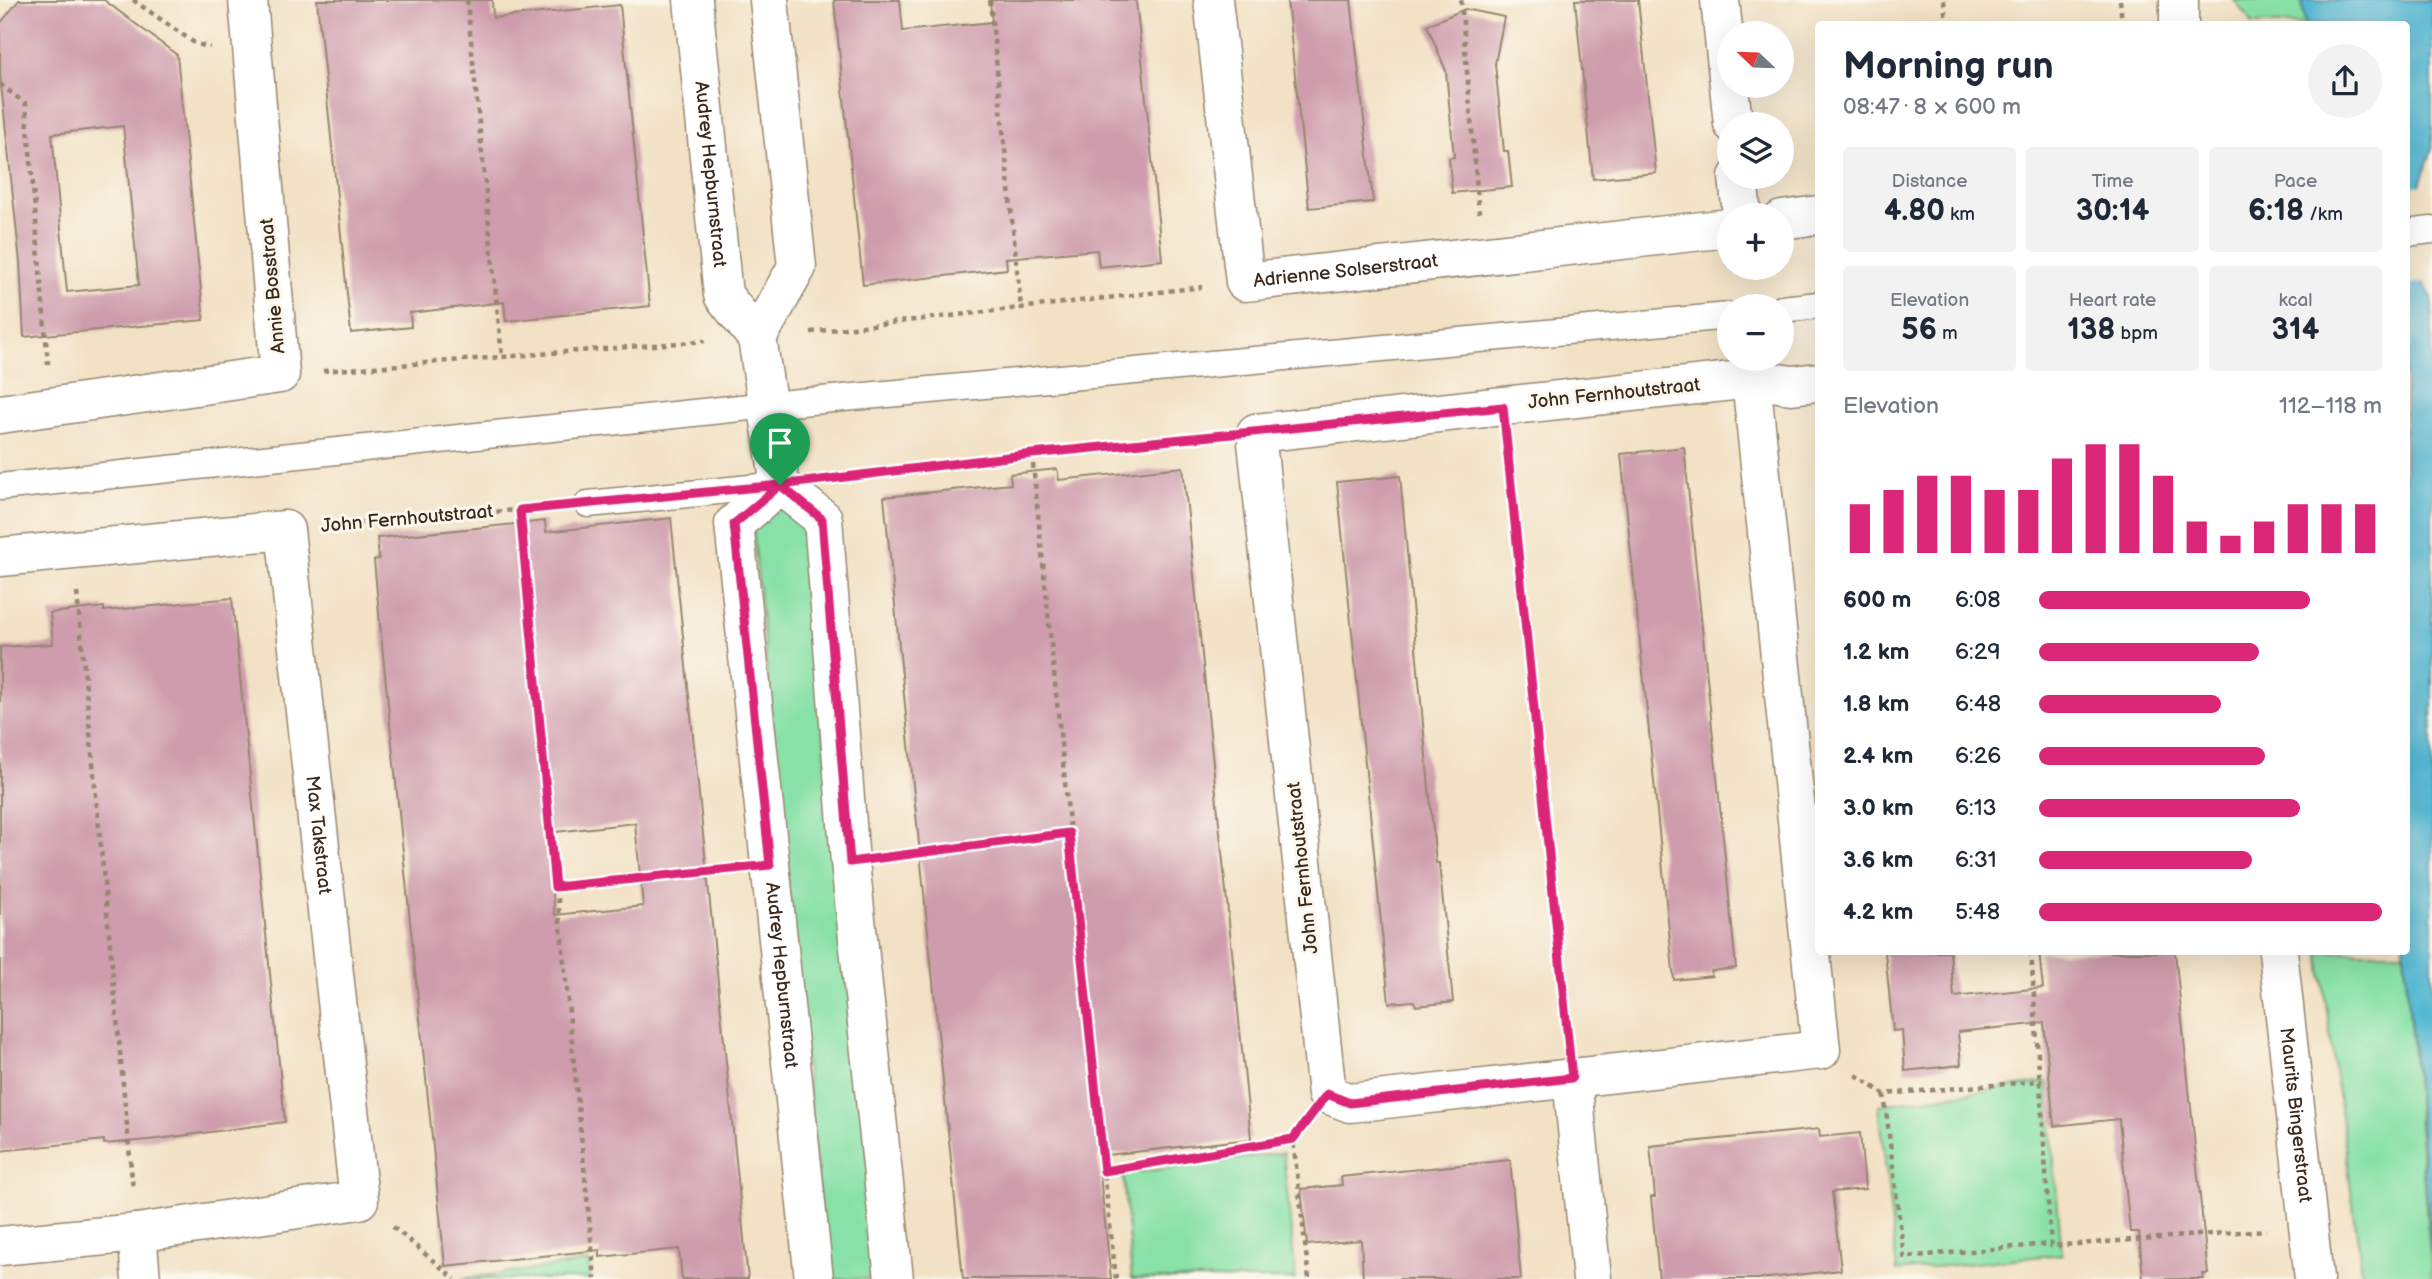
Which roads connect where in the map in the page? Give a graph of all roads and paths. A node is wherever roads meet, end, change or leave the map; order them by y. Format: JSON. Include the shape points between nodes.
{"nodes":[{"id":1,"x":133,"y":0,"type":"edge"},
{"id":2,"x":248,"y":0,"type":"edge"},
{"id":3,"x":467,"y":0,"type":"edge"},
{"id":4,"x":693,"y":0,"type":"edge"},
{"id":5,"x":769,"y":0,"type":"edge"},
{"id":6,"x":989,"y":0,"type":"edge"},
{"id":7,"x":1213,"y":0,"type":"edge"},
{"id":8,"x":1461,"y":0,"type":"edge"},
{"id":9,"x":1720,"y":0,"type":"edge"},
{"id":10,"x":1944,"y":0,"type":"edge"},
{"id":11,"x":2120,"y":0,"type":"edge"},
{"id":12,"x":2179,"y":0,"type":"edge"},
{"id":13,"x":1946,"y":21,"type":"edge"},
{"id":14,"x":2122,"y":21,"type":"edge"},
{"id":15,"x":2179,"y":21,"type":"edge"},
{"id":16,"x":253,"y":53,"type":"junction"},
{"id":17,"x":0,"y":84,"type":"edge"},
{"id":18,"x":1732,"y":112,"type":"edge"},
{"id":19,"x":1815,"y":215,"type":"edge"},
{"id":20,"x":1794,"y":218,"type":"edge"},
{"id":21,"x":1717,"y":229,"type":"edge"},
{"id":22,"x":1483,"y":256,"type":"junction"},
{"id":23,"x":1815,"y":305,"type":"edge"},
{"id":24,"x":1021,"y":308,"type":"dead end"},
{"id":25,"x":1794,"y":308,"type":"edge"},
{"id":26,"x":1717,"y":317,"type":"edge"},
{"id":27,"x":757,"y":338,"type":"junction"},
{"id":28,"x":502,"y":357,"type":"dead end"},
{"id":29,"x":1751,"y":379,"type":"junction"},
{"id":30,"x":1815,"y":382,"type":"edge"},
{"id":31,"x":768,"y":405,"type":"junction"},
{"id":32,"x":51,"y":407,"type":"junction"},
{"id":33,"x":1503,"y":407,"type":"junction"},
{"id":34,"x":0,"y":414,"type":"edge"},
{"id":35,"x":1256,"y":433,"type":"junction"},
{"id":36,"x":1032,"y":454,"type":"junction"},
{"id":37,"x":780,"y":485,"type":"junction"},
{"id":38,"x":0,"y":487,"type":"edge"},
{"id":39,"x":588,"y":504,"type":"joint"},
{"id":40,"x":520,"y":510,"type":"junction"},
{"id":41,"x":285,"y":530,"type":"junction"},
{"id":42,"x":73,"y":550,"type":"junction"},
{"id":43,"x":0,"y":557,"type":"edge"},
{"id":44,"x":1069,"y":833,"type":"junction"},
{"id":45,"x":850,"y":862,"type":"junction"},
{"id":46,"x":770,"y":865,"type":"junction"},
{"id":47,"x":555,"y":887,"type":"junction"},
{"id":48,"x":2031,"y":955,"type":"edge"},
{"id":49,"x":2278,"y":955,"type":"edge"},
{"id":50,"x":1821,"y":1050,"type":"junction"},
{"id":51,"x":1572,"y":1078,"type":"junction"},
{"id":52,"x":2042,"y":1081,"type":"junction"},
{"id":53,"x":1327,"y":1094,"type":"junction"},
{"id":54,"x":1884,"y":1094,"type":"junction"},
{"id":55,"x":1293,"y":1139,"type":"junction"},
{"id":56,"x":1104,"y":1171,"type":"junction"},
{"id":57,"x":359,"y":1200,"type":"junction"},
{"id":58,"x":2307,"y":1227,"type":"junction"},
{"id":59,"x":137,"y":1233,"type":"junction"},
{"id":60,"x":2049,"y":1244,"type":"dead end"},
{"id":61,"x":0,"y":1246,"type":"edge"},
{"id":62,"x":141,"y":1279,"type":"edge"},
{"id":63,"x":454,"y":1279,"type":"edge"},
{"id":64,"x":595,"y":1279,"type":"edge"},
{"id":65,"x":814,"y":1279,"type":"edge"},
{"id":66,"x":894,"y":1279,"type":"edge"},
{"id":67,"x":1116,"y":1279,"type":"edge"},
{"id":68,"x":1309,"y":1279,"type":"edge"},
{"id":69,"x":1592,"y":1279,"type":"edge"},
{"id":70,"x":2314,"y":1279,"type":"edge"}],
"edges":[{"from":1,"to":16,"type":"path","via":[[196,44]]},
{"from":2,"to":16,"type":"street","name":"Annie Bosstraat"},
{"from":3,"to":28,"type":"path"},
{"from":4,"to":27,"type":"street","name":"Audrey Hepburnstraat","via":[[723,295]]},
{"from":5,"to":27,"type":"street","via":[[797,267]]},
{"from":6,"to":24,"type":"path"},
{"from":7,"to":22,"type":"street","name":"Adrienne Solserstraat","via":[[1245,282]]},
{"from":8,"to":22,"type":"path"},
{"from":9,"to":18,"type":"street"},
{"from":10,"to":13,"type":"path"},
{"from":11,"to":14,"type":"path"},
{"from":12,"to":15,"type":"street"},
{"from":16,"to":32,"type":"street","name":"Annie Bosstraat","via":[[280,374]]},
{"from":17,"to":32,"type":"path","via":[[26,104]]},
{"from":19,"to":20,"type":"street"},
{"from":21,"to":22,"type":"street","name":"Adrienne Solserstraat"},
{"from":23,"to":25,"type":"lane"},
{"from":26,"to":31,"type":"lane"},
{"from":27,"to":31,"type":"street","name":"Audrey Hepburnstraat"},
{"from":29,"to":30,"type":"street","via":[[1792,385]]},
{"from":29,"to":33,"type":"street","name":"John Fernhoutstraat"},
{"from":29,"to":50,"type":"street"},
{"from":31,"to":37,"type":"street","name":"Audrey Hepburnstraat"},
{"from":31,"to":38,"type":"lane"},
{"from":32,"to":34,"type":"street","name":"Annie Bosstraat"},
{"from":33,"to":35,"type":"street","name":"John Fernhoutstraat"},
{"from":33,"to":51,"type":"path"},
{"from":35,"to":36,"type":"path"},
{"from":35,"to":53,"type":"street","name":"John Fernhoutstraat"},
{"from":36,"to":37,"type":"path"},
{"from":36,"to":44,"type":"path"},
{"from":37,"to":39,"type":"lane"},
{"from":37,"to":45,"type":"street","via":[[822,519]]},
{"from":37,"to":46,"type":"street","name":"Audrey Hepburnstraat","via":[[734,524]]},
{"from":39,"to":40,"type":"path","name":"John Fernhoutstraat"},
{"from":40,"to":41,"type":"path","name":"John Fernhoutstraat"},
{"from":40,"to":47,"type":"path"},
{"from":41,"to":42,"type":"street"},
{"from":41,"to":57,"type":"street","name":"Max Takstraat"},
{"from":42,"to":43,"type":"street"},
{"from":42,"to":59,"type":"path"},
{"from":44,"to":45,"type":"path"},
{"from":44,"to":56,"type":"path"},
{"from":45,"to":66,"type":"street"},
{"from":46,"to":47,"type":"path"},
{"from":46,"to":65,"type":"street","name":"Audrey Hepburnstraat"},
{"from":47,"to":64,"type":"path"},
{"from":48,"to":52,"type":"path"},
{"from":49,"to":58,"type":"street","name":"Maurits Bingerstraat"},
{"from":50,"to":51,"type":"street"},
{"from":50,"to":54,"type":"path"},
{"from":51,"to":53,"type":"street","via":[[1350,1103]]},
{"from":51,"to":69,"type":"street"},
{"from":52,"to":54,"type":"path"},
{"from":52,"to":58,"type":"path","via":[[2051,1246]]},
{"from":53,"to":55,"type":"path"},
{"from":54,"to":60,"type":"path","via":[[1904,1256]]},
{"from":55,"to":56,"type":"path"},
{"from":55,"to":68,"type":"path"},
{"from":56,"to":67,"type":"path"},
{"from":57,"to":59,"type":"street"},
{"from":57,"to":63,"type":"path"},
{"from":58,"to":70,"type":"street","name":"Maurits Bingerstraat"},
{"from":59,"to":61,"type":"street"},
{"from":59,"to":62,"type":"street"}]}
